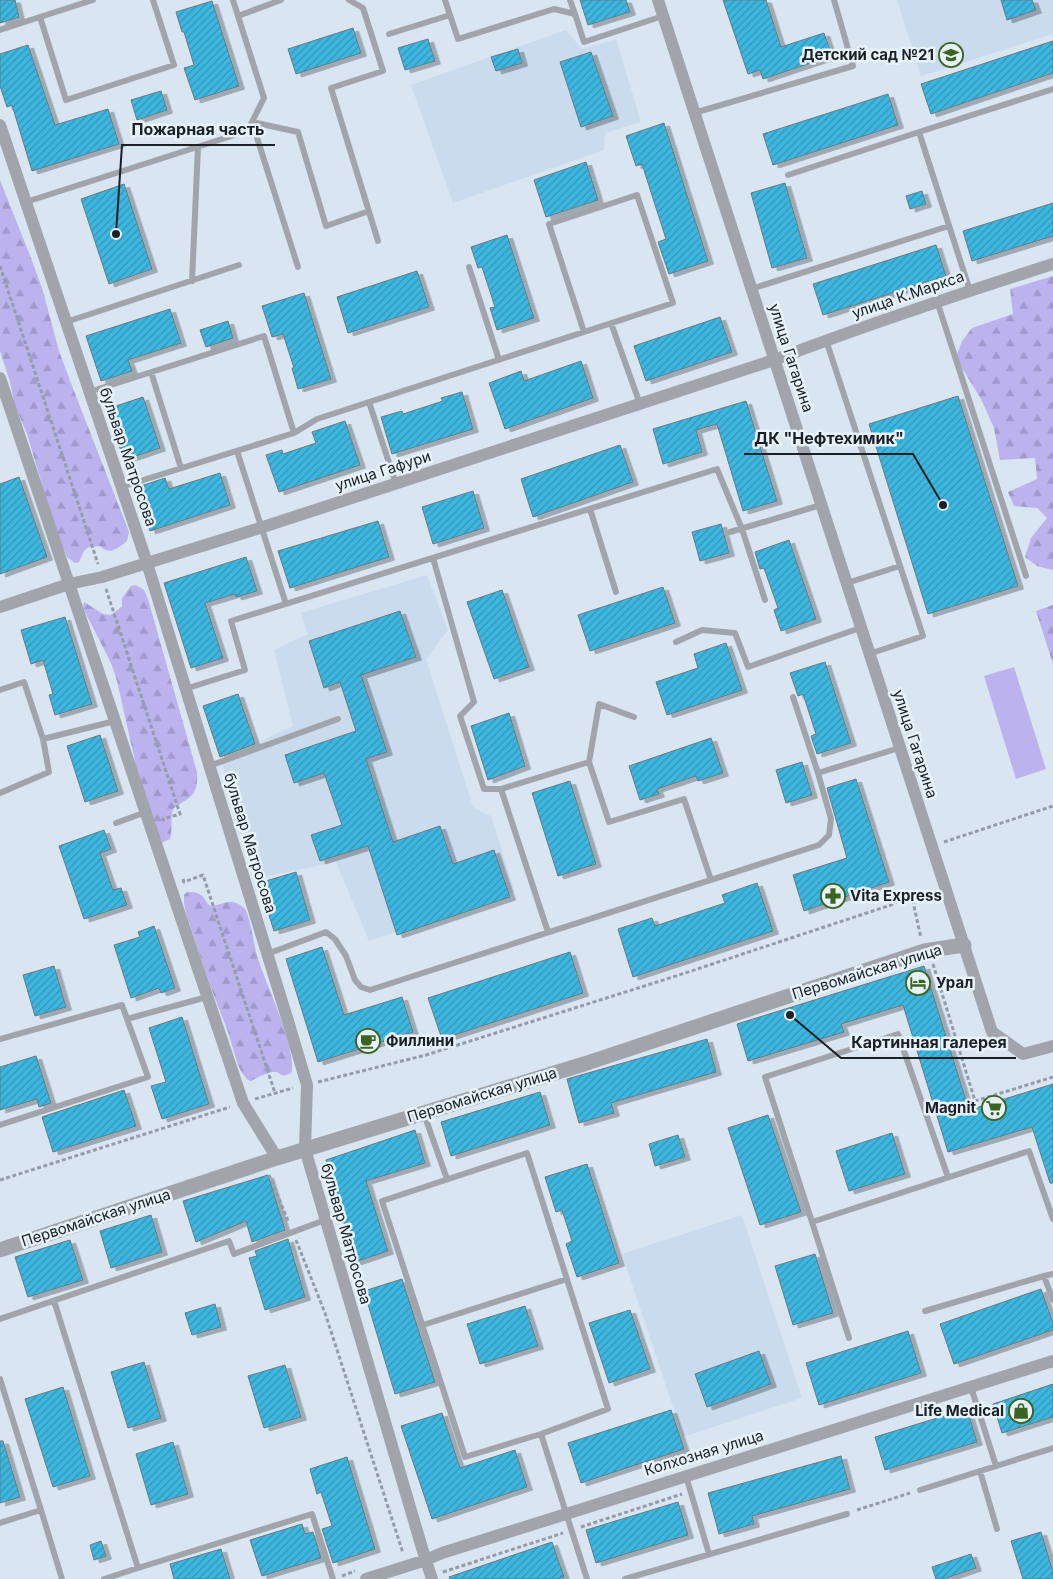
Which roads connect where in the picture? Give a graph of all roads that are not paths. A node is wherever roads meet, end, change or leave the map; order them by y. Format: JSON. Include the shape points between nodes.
{"nodes":[{"id":1,"x":93,"y":0,"type":"edge"},
{"id":2,"x":153,"y":0,"type":"edge"},
{"id":3,"x":232,"y":0,"type":"edge"},
{"id":4,"x":281,"y":0,"type":"edge"},
{"id":5,"x":349,"y":0,"type":"edge"},
{"id":6,"x":361,"y":0,"type":"edge"},
{"id":7,"x":445,"y":0,"type":"edge"},
{"id":8,"x":570,"y":0,"type":"edge"},
{"id":9,"x":658,"y":0,"type":"edge"},
{"id":10,"x":834,"y":0,"type":"edge"},
{"id":11,"x":363,"y":8,"type":"junction"},
{"id":12,"x":575,"y":14,"type":"junction"},
{"id":13,"x":450,"y":15,"type":"junction"},
{"id":14,"x":238,"y":16,"type":"junction"},
{"id":15,"x":663,"y":16,"type":"junction"},
{"id":16,"x":40,"y":17,"type":"junction"},
{"id":17,"x":0,"y":30,"type":"edge"},
{"id":18,"x":389,"y":34,"type":"dead end"},
{"id":19,"x":1053,"y":90,"type":"edge"},
{"id":20,"x":694,"y":113,"type":"junction"},
{"id":21,"x":252,"y":122,"type":"junction"},
{"id":22,"x":0,"y":125,"type":"edge"},
{"id":23,"x":919,"y":132,"type":"junction"},
{"id":24,"x":198,"y":147,"type":"junction"},
{"id":25,"x":788,"y":175,"type":"dead end"},
{"id":26,"x":26,"y":202,"type":"junction"},
{"id":27,"x":369,"y":211,"type":"junction"},
{"id":28,"x":950,"y":226,"type":"junction"},
{"id":29,"x":378,"y":241,"type":"dead end"},
{"id":30,"x":1053,"y":264,"type":"edge"},
{"id":31,"x":240,"y":265,"type":"dead end"},
{"id":32,"x":298,"y":267,"type":"dead end"},
{"id":33,"x":469,"y":267,"type":"dead end"},
{"id":34,"x":192,"y":281,"type":"junction"},
{"id":35,"x":751,"y":289,"type":"junction"},
{"id":36,"x":970,"y":291,"type":"junction"},
{"id":37,"x":937,"y":301,"type":"junction"},
{"id":38,"x":66,"y":322,"type":"junction"},
{"id":39,"x":611,"y":323,"type":"junction"},
{"id":40,"x":584,"y":332,"type":"junction"},
{"id":41,"x":826,"y":340,"type":"junction"},
{"id":42,"x":499,"y":360,"type":"junction"},
{"id":43,"x":774,"y":360,"type":"junction"},
{"id":44,"x":152,"y":372,"type":"junction"},
{"id":45,"x":0,"y":378,"type":"edge"},
{"id":46,"x":89,"y":392,"type":"junction"},
{"id":47,"x":369,"y":402,"type":"junction"},
{"id":48,"x":640,"y":404,"type":"junction"},
{"id":49,"x":294,"y":433,"type":"junction"},
{"id":50,"x":237,"y":451,"type":"junction"},
{"id":51,"x":182,"y":468,"type":"junction"},
{"id":52,"x":396,"y":484,"type":"junction"},
{"id":53,"x":121,"y":487,"type":"junction"},
{"id":54,"x":821,"y":505,"type":"junction"},
{"id":55,"x":590,"y":509,"type":"junction"},
{"id":56,"x":263,"y":527,"type":"junction"},
{"id":57,"x":742,"y":528,"type":"junction"},
{"id":58,"x":730,"y":532,"type":"dead end"},
{"id":59,"x":433,"y":558,"type":"junction"},
{"id":60,"x":147,"y":563,"type":"junction"},
{"id":61,"x":900,"y":566,"type":"junction"},
{"id":62,"x":1026,"y":576,"type":"dead end"},
{"id":63,"x":846,"y":583,"type":"junction"},
{"id":64,"x":69,"y":584,"type":"junction"},
{"id":65,"x":616,"y":592,"type":"dead end"},
{"id":66,"x":765,"y":600,"type":"dead end"},
{"id":67,"x":286,"y":604,"type":"junction"},
{"id":68,"x":0,"y":606,"type":"edge"},
{"id":69,"x":860,"y":628,"type":"junction"},
{"id":70,"x":676,"y":642,"type":"dead end"},
{"id":71,"x":869,"y":654,"type":"junction"},
{"id":72,"x":186,"y":689,"type":"junction"},
{"id":73,"x":0,"y":690,"type":"edge"},
{"id":74,"x":793,"y":697,"type":"dead end"},
{"id":75,"x":634,"y":717,"type":"dead end"},
{"id":76,"x":338,"y":719,"type":"dead end"},
{"id":77,"x":115,"y":720,"type":"junction"},
{"id":78,"x":43,"y":739,"type":"junction"},
{"id":79,"x":899,"y":748,"type":"junction"},
{"id":80,"x":589,"y":762,"type":"junction"},
{"id":81,"x":209,"y":766,"type":"junction"},
{"id":82,"x":818,"y":773,"type":"junction"},
{"id":83,"x":501,"y":789,"type":"junction"},
{"id":84,"x":0,"y":793,"type":"edge"},
{"id":85,"x":146,"y":812,"type":"junction"},
{"id":86,"x":116,"y":823,"type":"dead end"},
{"id":87,"x":711,"y":880,"type":"junction"},
{"id":88,"x":548,"y":932,"type":"junction"},
{"id":89,"x":964,"y":945,"type":"junction"},
{"id":90,"x":268,"y":954,"type":"junction"},
{"id":91,"x":207,"y":997,"type":"junction"},
{"id":92,"x":127,"y":1019,"type":"junction"},
{"id":93,"x":0,"y":1039,"type":"edge"},
{"id":94,"x":1053,"y":1046,"type":"edge"},
{"id":95,"x":424,"y":1113,"type":"junction"},
{"id":96,"x":0,"y":1124,"type":"edge"},
{"id":97,"x":305,"y":1149,"type":"junction"},
{"id":98,"x":277,"y":1158,"type":"junction"},
{"id":99,"x":948,"y":1177,"type":"junction"},
{"id":100,"x":447,"y":1179,"type":"junction"},
{"id":101,"x":1053,"y":1219,"type":"edge"},
{"id":102,"x":325,"y":1220,"type":"junction"},
{"id":103,"x":812,"y":1222,"type":"junction"},
{"id":104,"x":0,"y":1250,"type":"edge"},
{"id":105,"x":1053,"y":1274,"type":"edge"},
{"id":106,"x":1044,"y":1276,"type":"junction"},
{"id":107,"x":567,"y":1279,"type":"junction"},
{"id":108,"x":1053,"y":1300,"type":"edge"},
{"id":109,"x":54,"y":1301,"type":"junction"},
{"id":110,"x":925,"y":1311,"type":"dead end"},
{"id":111,"x":0,"y":1319,"type":"edge"},
{"id":112,"x":423,"y":1325,"type":"junction"},
{"id":113,"x":849,"y":1338,"type":"dead end"},
{"id":114,"x":1053,"y":1361,"type":"edge"},
{"id":115,"x":0,"y":1379,"type":"edge"},
{"id":116,"x":970,"y":1387,"type":"junction"},
{"id":117,"x":541,"y":1434,"type":"junction"},
{"id":118,"x":1053,"y":1448,"type":"edge"},
{"id":119,"x":996,"y":1466,"type":"junction"},
{"id":120,"x":980,"y":1471,"type":"junction"},
{"id":121,"x":686,"y":1476,"type":"junction"},
{"id":122,"x":920,"y":1490,"type":"road end"},
{"id":123,"x":41,"y":1510,"type":"junction"},
{"id":124,"x":566,"y":1514,"type":"junction"},
{"id":125,"x":847,"y":1514,"type":"road end"},
{"id":126,"x":0,"y":1523,"type":"edge"},
{"id":127,"x":997,"y":1529,"type":"dead end"},
{"id":128,"x":709,"y":1554,"type":"junction"},
{"id":129,"x":426,"y":1560,"type":"junction"},
{"id":130,"x":138,"y":1568,"type":"junction"},
{"id":131,"x":62,"y":1579,"type":"edge"},
{"id":132,"x":104,"y":1579,"type":"edge"},
{"id":133,"x":333,"y":1579,"type":"edge"},
{"id":134,"x":366,"y":1579,"type":"edge"},
{"id":135,"x":432,"y":1579,"type":"edge"},
{"id":136,"x":587,"y":1579,"type":"edge"},
{"id":137,"x":626,"y":1579,"type":"edge"}],
"edges":[{"from":1,"to":16,"type":"lane"},
{"from":2,"to":16,"type":"lane","via":[[174,65],[66,100]]},
{"from":3,"to":14,"type":"lane"},
{"from":4,"to":14,"type":"lane"},
{"from":5,"to":11,"type":"lane"},
{"from":6,"to":11,"type":"lane"},
{"from":7,"to":13,"type":"lane"},
{"from":8,"to":12,"type":"lane"},
{"from":9,"to":15,"type":"street","name":"улица Гагарина"},
{"from":10,"to":20,"type":"lane","via":[[853,66]]},
{"from":11,"to":27,"type":"lane","via":[[383,71],[331,88]]},
{"from":12,"to":13,"type":"lane","via":[[554,9],[458,39]]},
{"from":12,"to":15,"type":"lane","via":[[584,42]]},
{"from":13,"to":18,"type":"lane"},
{"from":14,"to":21,"type":"lane","via":[[264,98]]},
{"from":15,"to":20,"type":"street","name":"улица Гагарина"},
{"from":16,"to":17,"type":"lane"},
{"from":19,"to":23,"type":"lane"},
{"from":20,"to":35,"type":"street","name":"улица Гагарина"},
{"from":21,"to":24,"type":"lane","via":[[246,131]]},
{"from":21,"to":27,"type":"lane","via":[[298,132],[326,226]]},
{"from":21,"to":32,"type":"lane"},
{"from":22,"to":26,"type":"street","name":"бульвар Матросова"},
{"from":23,"to":25,"type":"lane"},
{"from":23,"to":28,"type":"lane"},
{"from":24,"to":26,"type":"lane"},
{"from":24,"to":34,"type":"lane"},
{"from":26,"to":38,"type":"street","name":"бульвар Матросова"},
{"from":27,"to":29,"type":"lane"},
{"from":28,"to":35,"type":"lane"},
{"from":28,"to":36,"type":"lane"},
{"from":30,"to":36,"type":"street","name":"улица К.Маркса"},
{"from":31,"to":34,"type":"lane"},
{"from":33,"to":42,"type":"lane"},
{"from":34,"to":38,"type":"lane"},
{"from":35,"to":43,"type":"street","name":"улица Гагарина"},
{"from":36,"to":37,"type":"street","name":"улица К.Маркса"},
{"from":37,"to":41,"type":"street","name":"улица К.Маркса"},
{"from":37,"to":62,"type":"lane"},
{"from":38,"to":46,"type":"street","name":"бульвар Матросова"},
{"from":39,"to":40,"type":"lane"},
{"from":39,"to":40,"type":"lane","via":[[673,304],[638,195],[549,224]]},
{"from":39,"to":48,"type":"lane"},
{"from":40,"to":42,"type":"lane"},
{"from":41,"to":43,"type":"street","name":"улица К.Маркса"},
{"from":41,"to":61,"type":"lane"},
{"from":42,"to":47,"type":"lane"},
{"from":43,"to":48,"type":"street","name":"улица Гафури"},
{"from":43,"to":54,"type":"street","name":"улица Гагарина"},
{"from":44,"to":46,"type":"lane"},
{"from":44,"to":49,"type":"lane","via":[[264,336]]},
{"from":44,"to":51,"type":"lane"},
{"from":45,"to":64,"type":"street"},
{"from":46,"to":53,"type":"street","name":"бульвар Матросова"},
{"from":47,"to":49,"type":"lane","via":[[317,419]]},
{"from":47,"to":52,"type":"lane"},
{"from":48,"to":52,"type":"street","name":"улица Гафури"},
{"from":49,"to":50,"type":"lane"},
{"from":50,"to":51,"type":"lane"},
{"from":50,"to":56,"type":"lane"},
{"from":51,"to":53,"type":"lane"},
{"from":52,"to":56,"type":"street","name":"улица Гафури"},
{"from":53,"to":60,"type":"street","name":"бульвар Матросова"},
{"from":54,"to":57,"type":"lane"},
{"from":54,"to":63,"type":"street","name":"улица Гагарина"},
{"from":55,"to":57,"type":"lane","via":[[718,469]]},
{"from":55,"to":59,"type":"lane"},
{"from":55,"to":65,"type":"lane"},
{"from":56,"to":60,"type":"street","name":"улица Гафури"},
{"from":56,"to":67,"type":"lane"},
{"from":57,"to":58,"type":"lane"},
{"from":57,"to":66,"type":"lane"},
{"from":59,"to":67,"type":"lane"},
{"from":59,"to":83,"type":"lane","via":[[474,702],[460,716],[484,789]]},
{"from":60,"to":64,"type":"street","name":"улица Гафури"},
{"from":60,"to":72,"type":"street","name":"бульвар Матросова"},
{"from":61,"to":63,"type":"lane"},
{"from":61,"to":71,"type":"lane","via":[[923,636]]},
{"from":63,"to":69,"type":"street","name":"улица Гагарина"},
{"from":64,"to":68,"type":"street","name":"улица Гафури"},
{"from":64,"to":77,"type":"street"},
{"from":67,"to":72,"type":"lane","via":[[231,621],[245,670]]},
{"from":69,"to":70,"type":"lane","via":[[748,667],[735,633],[702,630]]},
{"from":69,"to":71,"type":"street","name":"улица Гагарина"},
{"from":71,"to":79,"type":"street","name":"улица Гагарина"},
{"from":72,"to":81,"type":"street","name":"бульвар Матросова"},
{"from":73,"to":78,"type":"lane","via":[[24,682]]},
{"from":74,"to":82,"type":"lane"},
{"from":75,"to":80,"type":"lane","via":[[599,704]]},
{"from":76,"to":81,"type":"lane"},
{"from":77,"to":78,"type":"lane"},
{"from":77,"to":85,"type":"street"},
{"from":78,"to":84,"type":"lane","via":[[49,772]]},
{"from":79,"to":82,"type":"lane"},
{"from":79,"to":89,"type":"street","name":"улица Гагарина"},
{"from":80,"to":83,"type":"lane"},
{"from":80,"to":87,"type":"lane","via":[[609,822],[684,799]]},
{"from":81,"to":90,"type":"street","name":"бульвар Матросова"},
{"from":82,"to":87,"type":"lane","via":[[831,819],[829,834],[819,845]]},
{"from":83,"to":88,"type":"lane"},
{"from":85,"to":86,"type":"lane"},
{"from":85,"to":91,"type":"street"},
{"from":87,"to":88,"type":"lane"},
{"from":88,"to":90,"type":"lane","via":[[370,990],[355,980],[346,956],[326,932]]},
{"from":89,"to":94,"type":"street","name":"улица Гагарина","via":[[992,1032],[1023,1054]]},
{"from":89,"to":95,"type":"street","name":"Первомайская улица","via":[[924,951],[584,1064]]},
{"from":90,"to":97,"type":"street","name":"бульвар Матросова","via":[[306,1085]]},
{"from":91,"to":92,"type":"lane"},
{"from":91,"to":98,"type":"street","via":[[243,1103]]},
{"from":92,"to":93,"type":"lane","via":[[122,1005]]},
{"from":92,"to":96,"type":"lane","via":[[148,1077]]},
{"from":95,"to":97,"type":"street","name":"Первомайская улица"},
{"from":95,"to":100,"type":"lane"},
{"from":97,"to":98,"type":"street","name":"Первомайская улица"},
{"from":97,"to":102,"type":"street","name":"бульвар Матросова"},
{"from":98,"to":104,"type":"street","name":"Первомайская улица"},
{"from":99,"to":101,"type":"lane","via":[[1029,1151]]},
{"from":99,"to":103,"type":"lane"},
{"from":99,"to":103,"type":"lane","via":[[898,1034],[765,1077]]},
{"from":100,"to":107,"type":"lane","via":[[527,1152]]},
{"from":100,"to":112,"type":"lane","via":[[382,1201]]},
{"from":102,"to":109,"type":"lane","via":[[234,1254],[229,1241]]},
{"from":102,"to":129,"type":"street","name":"бульвар Матросова"},
{"from":103,"to":113,"type":"lane"},
{"from":105,"to":106,"type":"lane"},
{"from":106,"to":108,"type":"lane"},
{"from":106,"to":110,"type":"lane"},
{"from":107,"to":112,"type":"lane"},
{"from":107,"to":117,"type":"lane","via":[[608,1409]]},
{"from":109,"to":111,"type":"lane"},
{"from":109,"to":130,"type":"lane"},
{"from":112,"to":117,"type":"lane","via":[[465,1457]]},
{"from":114,"to":116,"type":"street","name":"Колхозная улица"},
{"from":115,"to":123,"type":"lane"},
{"from":116,"to":119,"type":"lane"},
{"from":116,"to":121,"type":"street","name":"Колхозная улица"},
{"from":117,"to":124,"type":"lane"},
{"from":118,"to":119,"type":"lane"},
{"from":119,"to":120,"type":"lane"},
{"from":120,"to":122,"type":"lane"},
{"from":120,"to":127,"type":"lane"},
{"from":121,"to":124,"type":"street","name":"Колхозная улица"},
{"from":121,"to":128,"type":"lane"},
{"from":123,"to":126,"type":"lane"},
{"from":123,"to":131,"type":"lane"},
{"from":124,"to":129,"type":"street","name":"Колхозная улица"},
{"from":124,"to":136,"type":"lane"},
{"from":125,"to":128,"type":"lane"},
{"from":128,"to":137,"type":"lane"},
{"from":129,"to":134,"type":"street","name":"Колхозная улица"},
{"from":129,"to":135,"type":"street","name":"бульвар Матросова"},
{"from":130,"to":132,"type":"lane"},
{"from":130,"to":133,"type":"lane","via":[[312,1514]]}]}
